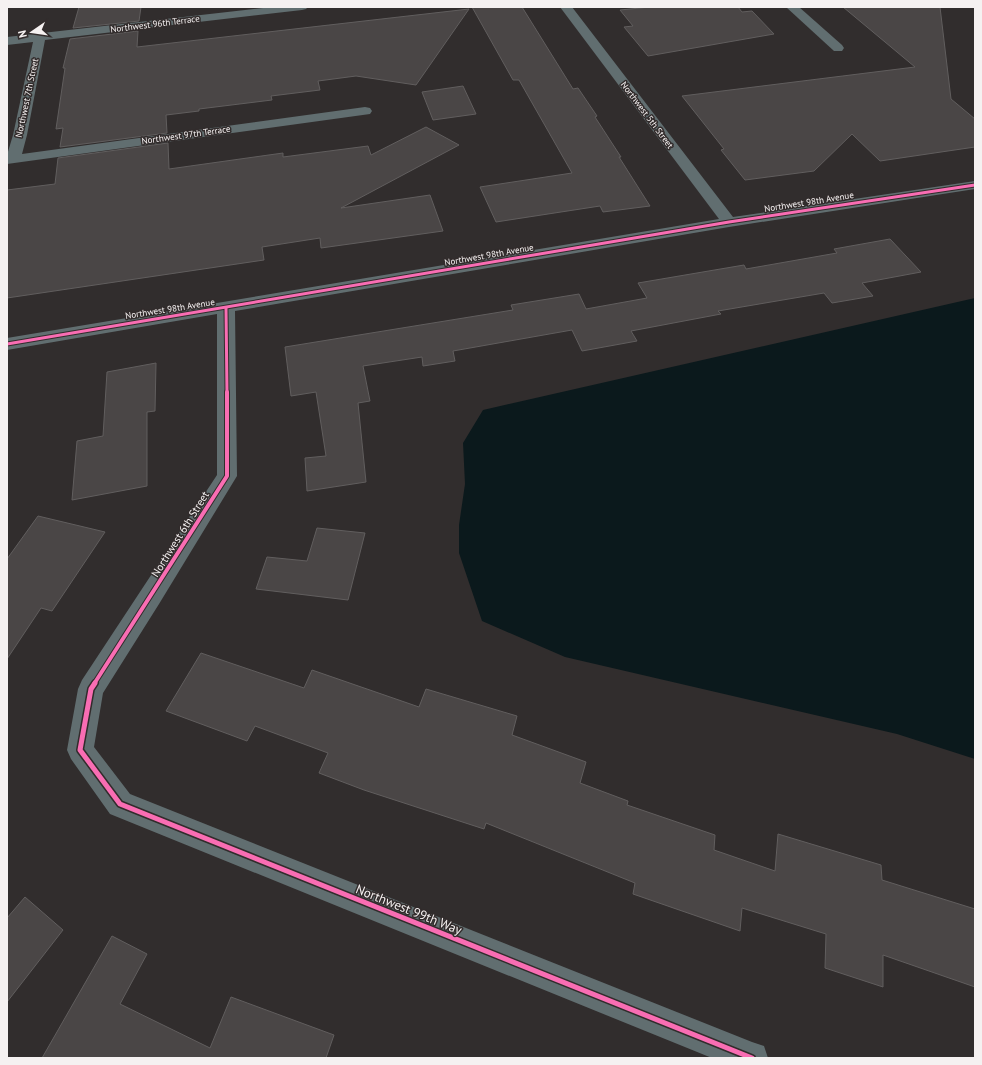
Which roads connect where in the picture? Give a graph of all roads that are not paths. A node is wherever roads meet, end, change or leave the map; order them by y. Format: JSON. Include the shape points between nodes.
{"nodes":[{"id":1,"x":302,"y":7,"type":"edge"},
{"id":2,"x":566,"y":7,"type":"edge"},
{"id":3,"x":792,"y":7,"type":"edge"},
{"id":4,"x":40,"y":37,"type":"junction"},
{"id":5,"x":7,"y":41,"type":"edge"},
{"id":6,"x":838,"y":48,"type":"dead end"},
{"id":7,"x":365,"y":111,"type":"dead end"},
{"id":8,"x":10,"y":159,"type":"edge"},
{"id":9,"x":975,"y":185,"type":"edge"},
{"id":10,"x":729,"y":222,"type":"junction"},
{"id":11,"x":226,"y":308,"type":"junction"},
{"id":12,"x":7,"y":344,"type":"edge"},
{"id":13,"x":80,"y":750,"type":"joint"},
{"id":14,"x":752,"y":1058,"type":"edge"}],
"edges":[{"from":1,"to":4,"type":"street","name":"Northwest 96th Terrace"},
{"from":2,"to":10,"type":"street","name":"Northwest 5th Street"},
{"from":3,"to":6,"type":"street"},
{"from":4,"to":5,"type":"street","name":"Northwest 96th Terrace"},
{"from":4,"to":8,"type":"street","name":"Northwest 7th Street","via":[[20,135]]},
{"from":7,"to":8,"type":"street","name":"Northwest 97th Terrace"},
{"from":9,"to":10,"type":"street","name":"Northwest 98th Avenue"},
{"from":10,"to":11,"type":"street","name":"Northwest 98th Avenue"},
{"from":11,"to":12,"type":"street","name":"Northwest 98th Avenue"},
{"from":11,"to":13,"type":"street","name":"Northwest 6th Street","via":[[227,476],[91,689]]},
{"from":13,"to":14,"type":"street","name":"Northwest 99th Way","via":[[120,804]]}]}
